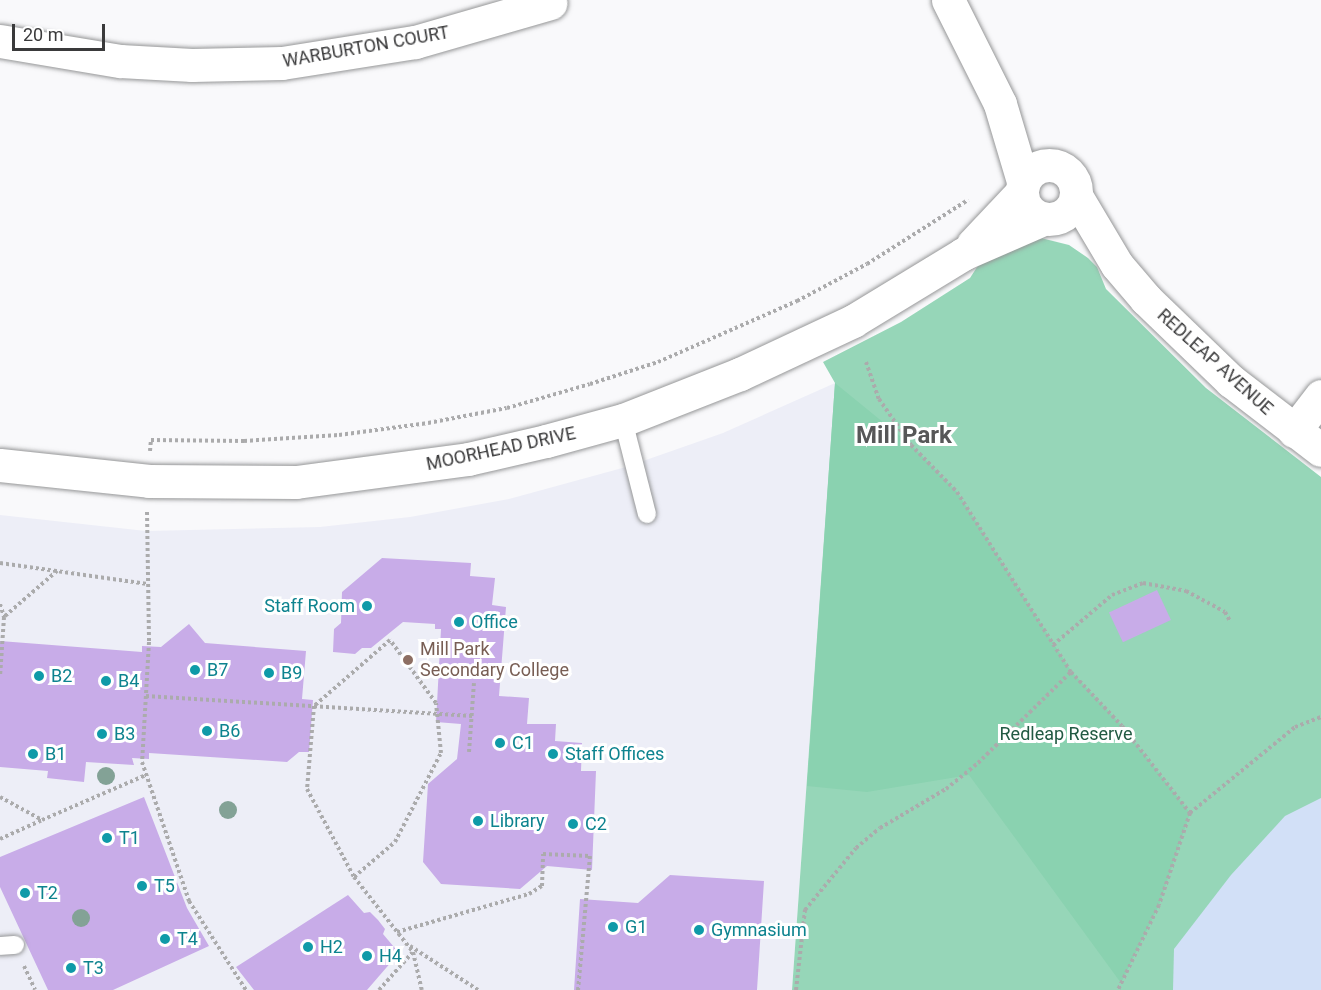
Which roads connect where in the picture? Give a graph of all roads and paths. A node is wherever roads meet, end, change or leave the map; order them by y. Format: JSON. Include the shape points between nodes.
{"nodes":[{"id":1,"x":948,"y":0,"type":"edge"},
{"id":2,"x":550,"y":3,"type":"dead end"},
{"id":3,"x":0,"y":41,"type":"edge"},
{"id":4,"x":1031,"y":179,"type":"junction"},
{"id":5,"x":1076,"y":196,"type":"junction"},
{"id":6,"x":1044,"y":219,"type":"junction"},
{"id":7,"x":963,"y":254,"type":"junction"},
{"id":8,"x":1117,"y":265,"type":"junction"},
{"id":9,"x":866,"y":362,"type":"dead end"},
{"id":10,"x":1321,"y":396,"type":"edge"},
{"id":11,"x":623,"y":420,"type":"junction"},
{"id":12,"x":1294,"y":431,"type":"junction"},
{"id":13,"x":1321,"y":450,"type":"edge"},
{"id":14,"x":0,"y":465,"type":"edge"},
{"id":15,"x":647,"y":514,"type":"dead end"},
{"id":16,"x":0,"y":563,"type":"edge"},
{"id":17,"x":57,"y":571,"type":"junction"},
{"id":18,"x":148,"y":584,"type":"dead end"},
{"id":19,"x":0,"y":604,"type":"edge"},
{"id":20,"x":4,"y":617,"type":"junction"},
{"id":21,"x":1230,"y":621,"type":"dead end"},
{"id":22,"x":1053,"y":645,"type":"junction"},
{"id":23,"x":1071,"y":672,"type":"junction"},
{"id":24,"x":0,"y":677,"type":"edge"},
{"id":25,"x":474,"y":683,"type":"dead end"},
{"id":26,"x":146,"y":696,"type":"dead end"},
{"id":27,"x":314,"y":706,"type":"junction"},
{"id":28,"x":436,"y":714,"type":"junction"},
{"id":29,"x":472,"y":716,"type":"junction"},
{"id":30,"x":1321,"y":717,"type":"edge"},
{"id":31,"x":469,"y":752,"type":"dead end"},
{"id":32,"x":146,"y":775,"type":"dead end"},
{"id":33,"x":0,"y":797,"type":"edge"},
{"id":34,"x":1190,"y":813,"type":"junction"},
{"id":35,"x":42,"y":819,"type":"junction"},
{"id":36,"x":0,"y":839,"type":"edge"},
{"id":37,"x":354,"y":877,"type":"junction"},
{"id":38,"x":397,"y":932,"type":"junction"},
{"id":39,"x":407,"y":944,"type":"junction"},
{"id":40,"x":412,"y":952,"type":"junction"},
{"id":41,"x":378,"y":990,"type":"edge"},
{"id":42,"x":422,"y":990,"type":"edge"},
{"id":43,"x":478,"y":990,"type":"edge"},
{"id":44,"x":578,"y":990,"type":"edge"},
{"id":45,"x":796,"y":990,"type":"edge"},
{"id":46,"x":1118,"y":990,"type":"edge"}],
"edges":[{"from":1,"to":4,"type":"street","via":[[1000,104]]},
{"from":2,"to":3,"type":"street","name":"WARBURTON COURT","via":[[415,42],[282,63],[192,65],[120,61]]},
{"from":4,"to":5,"type":"street","via":[[1067,171],[1075,183]]},
{"from":4,"to":6,"type":"street","via":[[1027,210]]},
{"from":4,"to":7,"type":"street","name":"MOORHEAD DRIVE"},
{"from":5,"to":6,"type":"street","via":[[1068,211]]},
{"from":5,"to":8,"type":"street","name":"REDLEAP AVENUE"},
{"from":6,"to":7,"type":"street","name":"MOORHEAD DRIVE"},
{"from":6,"to":8,"type":"street","name":"REDLEAP AVENUE"},
{"from":7,"to":11,"type":"street","name":"MOORHEAD DRIVE","via":[[826,334],[698,392]]},
{"from":8,"to":12,"type":"street","name":"REDLEAP AVENUE","via":[[1231,381]]},
{"from":9,"to":22,"type":"path","via":[[879,399],[911,445],[957,492]]},
{"from":10,"to":12,"type":"street"},
{"from":11,"to":14,"type":"street","name":"MOORHEAD DRIVE","via":[[468,459],[296,482],[149,481]]},
{"from":11,"to":15,"type":"lane"},
{"from":12,"to":13,"type":"street","name":"REDLEAP AVENUE"},
{"from":16,"to":17,"type":"path"},
{"from":17,"to":18,"type":"path"},
{"from":17,"to":20,"type":"path"},
{"from":19,"to":20,"type":"path"},
{"from":20,"to":24,"type":"path"},
{"from":21,"to":22,"type":"path","via":[[1225,612],[1186,591],[1143,583],[1112,595]]},
{"from":22,"to":23,"type":"path"},
{"from":23,"to":34,"type":"path","via":[[1122,726]]},
{"from":23,"to":45,"type":"path","via":[[978,763],[946,789],[880,828],[856,848],[805,910]]},
{"from":25,"to":29,"type":"path"},
{"from":26,"to":27,"type":"path"},
{"from":27,"to":28,"type":"path"},
{"from":27,"to":28,"type":"path","via":[[390,640],[436,703]]},
{"from":27,"to":37,"type":"path","via":[[307,789]]},
{"from":28,"to":29,"type":"path"},
{"from":28,"to":37,"type":"path","via":[[441,753],[395,842]]},
{"from":29,"to":31,"type":"path"},
{"from":30,"to":34,"type":"path","via":[[1295,727]]},
{"from":32,"to":35,"type":"path"},
{"from":33,"to":35,"type":"path"},
{"from":34,"to":46,"type":"path","via":[[1159,905]]},
{"from":35,"to":36,"type":"path"},
{"from":37,"to":38,"type":"path"},
{"from":38,"to":39,"type":"path"},
{"from":38,"to":44,"type":"path","via":[[529,894],[542,886],[543,854],[590,856]]},
{"from":39,"to":40,"type":"path"},
{"from":39,"to":43,"type":"path"},
{"from":40,"to":41,"type":"path"},
{"from":40,"to":42,"type":"path"}]}
